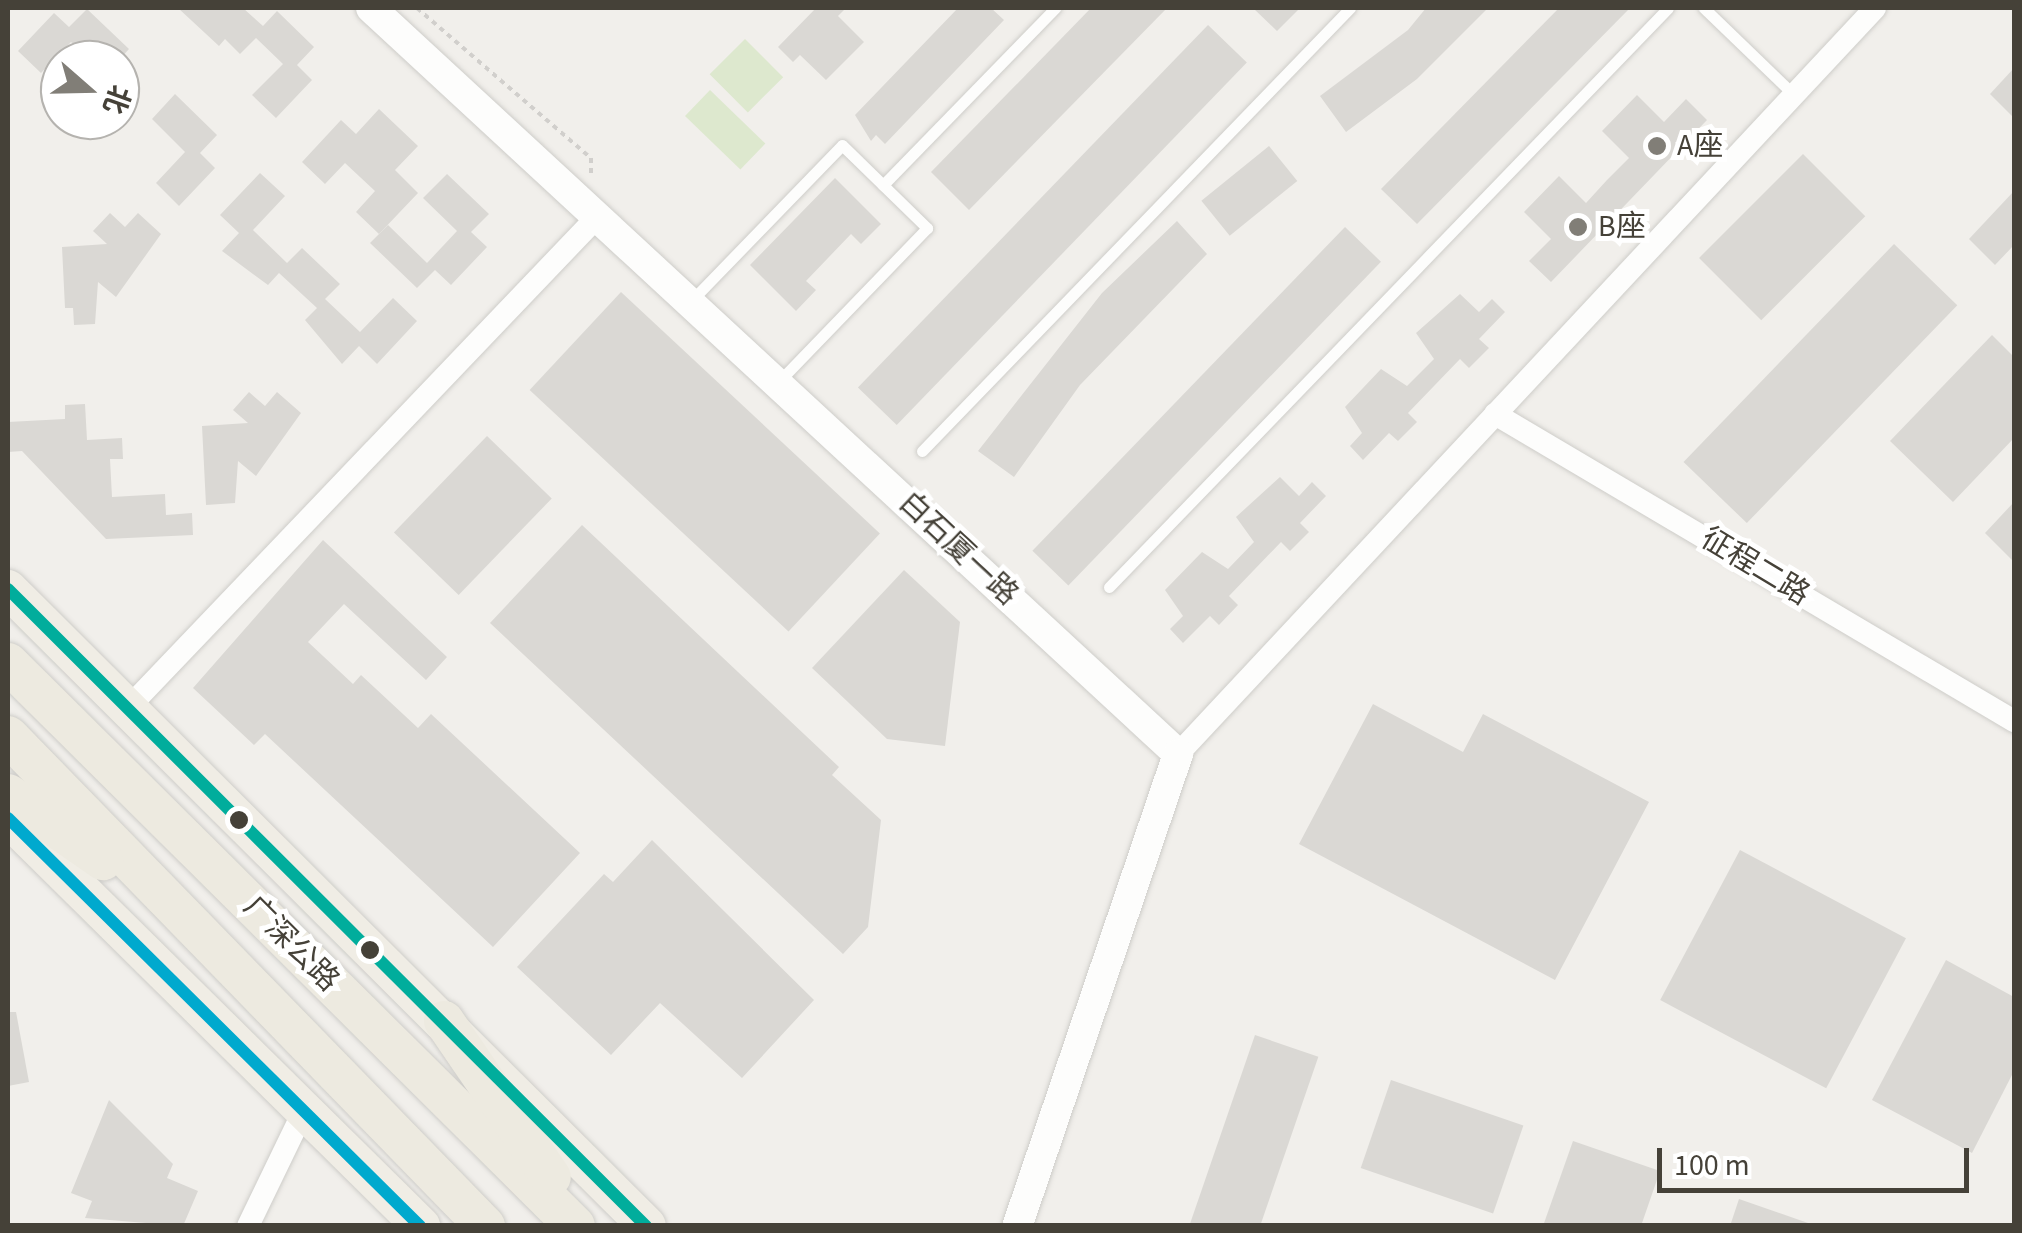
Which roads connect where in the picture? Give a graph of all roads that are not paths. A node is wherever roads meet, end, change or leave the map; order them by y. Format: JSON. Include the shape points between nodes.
{"nodes":[{"id":1,"x":371,"y":8,"type":"edge"},
{"id":2,"x":1054,"y":8,"type":"edge"},
{"id":3,"x":1350,"y":8,"type":"edge"},
{"id":4,"x":1668,"y":8,"type":"edge"},
{"id":5,"x":1704,"y":8,"type":"edge"},
{"id":6,"x":1875,"y":8,"type":"edge"},
{"id":7,"x":1794,"y":95,"type":"junction"},
{"id":8,"x":883,"y":185,"type":"junction"},
{"id":9,"x":595,"y":211,"type":"junction"},
{"id":10,"x":691,"y":301,"type":"junction"},
{"id":11,"x":778,"y":381,"type":"junction"},
{"id":12,"x":1496,"y":414,"type":"junction"},
{"id":13,"x":922,"y":451,"type":"dead end"},
{"id":14,"x":1108,"y":586,"type":"dead end"},
{"id":15,"x":8,"y":589,"type":"edge"},
{"id":16,"x":8,"y":663,"type":"edge"},
{"id":17,"x":128,"y":708,"type":"junction"},
{"id":18,"x":2014,"y":721,"type":"edge"},
{"id":19,"x":8,"y":736,"type":"edge"},
{"id":20,"x":1178,"y":754,"type":"junction"},
{"id":21,"x":8,"y":794,"type":"edge"},
{"id":22,"x":8,"y":818,"type":"edge"},
{"id":23,"x":179,"y":912,"type":"junction"},
{"id":24,"x":444,"y":1021,"type":"junction"},
{"id":25,"x":304,"y":1110,"type":"junction"},
{"id":26,"x":248,"y":1226,"type":"edge"},
{"id":27,"x":421,"y":1226,"type":"edge"},
{"id":28,"x":485,"y":1226,"type":"edge"},
{"id":29,"x":575,"y":1226,"type":"edge"},
{"id":30,"x":585,"y":1226,"type":"edge"},
{"id":31,"x":647,"y":1226,"type":"edge"},
{"id":32,"x":1017,"y":1226,"type":"edge"}],
"edges":[{"from":1,"to":9,"type":"street","name":"白石厦一路"},
{"from":2,"to":8,"type":"lane"},
{"from":3,"to":13,"type":"lane"},
{"from":4,"to":14,"type":"lane"},
{"from":5,"to":7,"type":"lane"},
{"from":6,"to":7,"type":"street"},
{"from":7,"to":12,"type":"street"},
{"from":8,"to":10,"type":"lane","via":[[842,145]]},
{"from":8,"to":11,"type":"lane","via":[[926,228]]},
{"from":9,"to":10,"type":"street","name":"白石厦一路"},
{"from":9,"to":17,"type":"street"},
{"from":10,"to":11,"type":"street","name":"白石厦一路"},
{"from":11,"to":20,"type":"street","name":"白石厦一路"},
{"from":12,"to":18,"type":"street","name":"征程二路"},
{"from":12,"to":20,"type":"street"},
{"from":15,"to":17,"type":"main road"},
{"from":16,"to":29,"type":"highway","name":"广深公路"},
{"from":17,"to":24,"type":"main road"},
{"from":19,"to":23,"type":"highway","name":"广深公路"},
{"from":20,"to":32,"type":"street"},
{"from":21,"to":23,"type":"highway"},
{"from":22,"to":25,"type":"main road"},
{"from":23,"to":28,"type":"highway","name":"广深公路"},
{"from":24,"to":30,"type":"highway"},
{"from":24,"to":31,"type":"main road"},
{"from":25,"to":26,"type":"street"},
{"from":25,"to":27,"type":"main road"}]}
